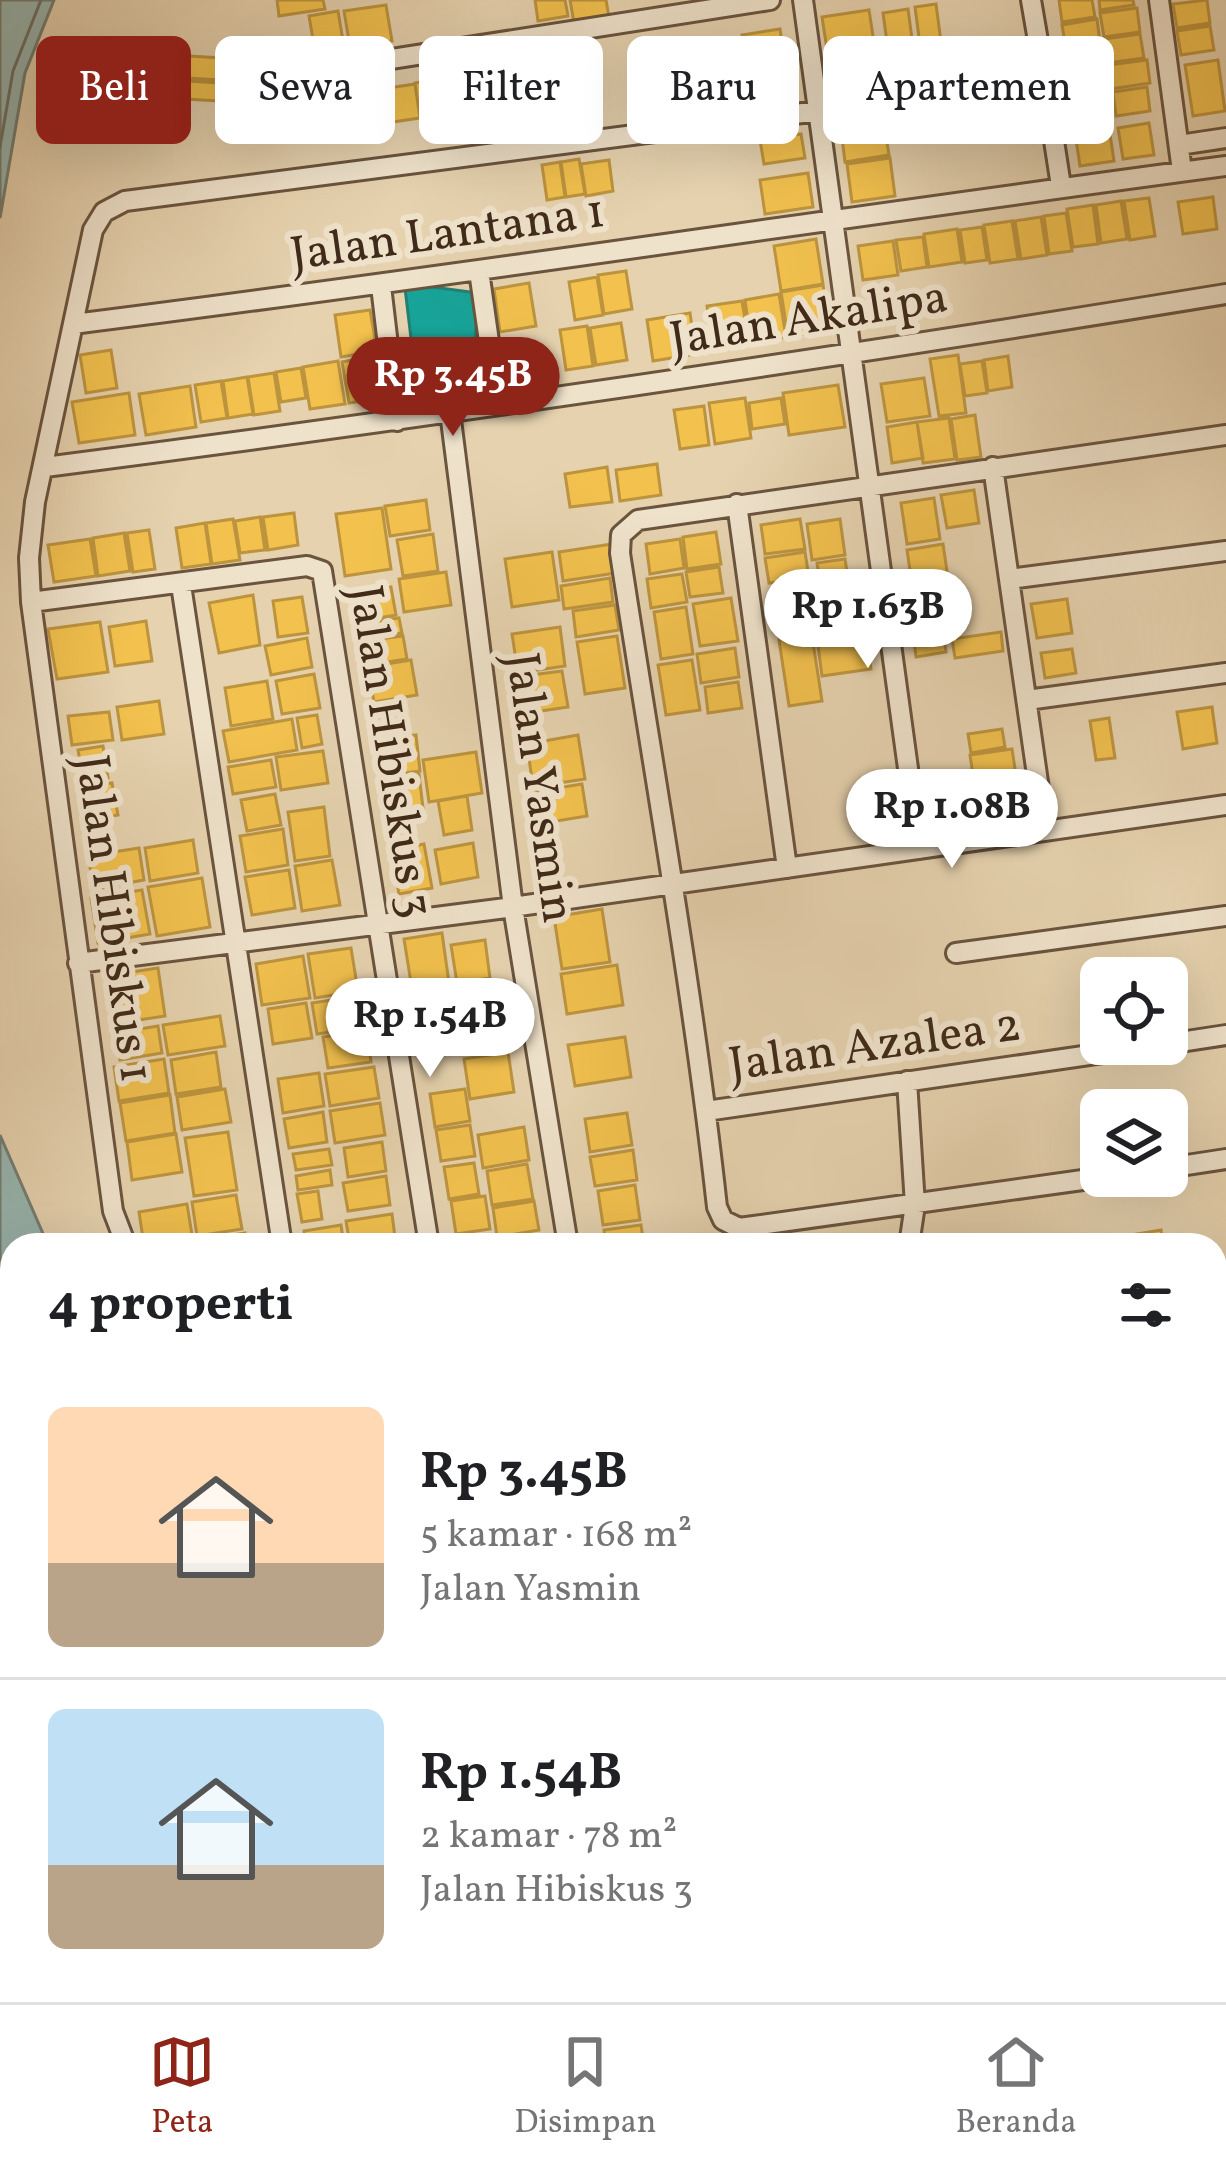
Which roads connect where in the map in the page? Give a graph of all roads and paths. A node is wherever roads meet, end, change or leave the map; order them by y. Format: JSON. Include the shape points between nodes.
{"nodes":[{"id":1,"x":770,"y":0,"type":"edge"},
{"id":2,"x":803,"y":0,"type":"edge"},
{"id":3,"x":1031,"y":0,"type":"edge"},
{"id":4,"x":1159,"y":0,"type":"edge"},
{"id":5,"x":1037,"y":36,"type":"edge"},
{"id":6,"x":395,"y":58,"type":"edge"},
{"id":7,"x":823,"y":109,"type":"edge"},
{"id":8,"x":818,"y":110,"type":"junction"},
{"id":9,"x":1226,"y":138,"type":"edge"},
{"id":10,"x":1055,"y":144,"type":"edge"},
{"id":11,"x":1179,"y":145,"type":"junction"},
{"id":12,"x":1226,"y":166,"type":"edge"},
{"id":13,"x":1182,"y":171,"type":"junction"},
{"id":14,"x":1061,"y":186,"type":"junction"},
{"id":15,"x":834,"y":221,"type":"junction"},
{"id":16,"x":479,"y":271,"type":"junction"},
{"id":17,"x":381,"y":286,"type":"junction"},
{"id":18,"x":1226,"y":293,"type":"edge"},
{"id":19,"x":73,"y":324,"type":"junction"},
{"id":20,"x":853,"y":355,"type":"junction"},
{"id":21,"x":498,"y":405,"type":"junction"},
{"id":22,"x":450,"y":412,"type":"junction"},
{"id":23,"x":398,"y":422,"type":"junction"},
{"id":24,"x":1226,"y":435,"type":"edge"},
{"id":25,"x":45,"y":467,"type":"junction"},
{"id":26,"x":993,"y":467,"type":"junction"},
{"id":27,"x":871,"y":486,"type":"junction"},
{"id":28,"x":737,"y":505,"type":"junction"},
{"id":29,"x":1226,"y":551,"type":"edge"},
{"id":30,"x":1009,"y":579,"type":"junction"},
{"id":31,"x":181,"y":585,"type":"junction"},
{"id":32,"x":31,"y":602,"type":"junction"},
{"id":33,"x":1226,"y":673,"type":"edge"},
{"id":34,"x":1027,"y":700,"type":"junction"},
{"id":35,"x":1226,"y":805,"type":"edge"},
{"id":36,"x":1045,"y":831,"type":"junction"},
{"id":37,"x":919,"y":849,"type":"junction"},
{"id":38,"x":788,"y":868,"type":"junction"},
{"id":39,"x":670,"y":885,"type":"junction"},
{"id":40,"x":514,"y":907,"type":"junction"},
{"id":41,"x":1226,"y":916,"type":"edge"},
{"id":42,"x":376,"y":924,"type":"junction"},
{"id":43,"x":237,"y":942,"type":"junction"},
{"id":44,"x":956,"y":953,"type":"dead end"},
{"id":45,"x":77,"y":963,"type":"junction"},
{"id":46,"x":1226,"y":1035,"type":"edge"},
{"id":47,"x":1188,"y":1041,"type":"edge"},
{"id":48,"x":1080,"y":1057,"type":"edge"},
{"id":49,"x":907,"y":1081,"type":"junction"},
{"id":50,"x":706,"y":1111,"type":"junction"},
{"id":51,"x":1226,"y":1159,"type":"edge"},
{"id":52,"x":1188,"y":1165,"type":"edge"},
{"id":53,"x":1080,"y":1181,"type":"edge"},
{"id":54,"x":915,"y":1205,"type":"junction"},
{"id":55,"x":121,"y":1233,"type":"edge"},
{"id":56,"x":280,"y":1233,"type":"edge"},
{"id":57,"x":427,"y":1233,"type":"edge"},
{"id":58,"x":566,"y":1233,"type":"edge"},
{"id":59,"x":911,"y":1233,"type":"edge"}],
"edges":[{"from":1,"to":6,"type":"street"},
{"from":2,"to":8,"type":"street"},
{"from":3,"to":5,"type":"street"},
{"from":4,"to":11,"type":"street"},
{"from":7,"to":8,"type":"street","name":"Jalan Hibiskus 1"},
{"from":8,"to":15,"type":"street"},
{"from":8,"to":19,"type":"street","name":"Jalan Hibiskus 1","via":[[125,201],[93,230]]},
{"from":9,"to":11,"type":"street"},
{"from":10,"to":14,"type":"street"},
{"from":11,"to":13,"type":"street"},
{"from":12,"to":13,"type":"street","name":"Jalan Lantana 1"},
{"from":13,"to":14,"type":"street","name":"Jalan Lantana 1"},
{"from":14,"to":15,"type":"street","name":"Jalan Lantana 1"},
{"from":15,"to":16,"type":"street","name":"Jalan Lantana 1"},
{"from":15,"to":20,"type":"street"},
{"from":16,"to":17,"type":"street","name":"Jalan Lantana 1"},
{"from":16,"to":21,"type":"street"},
{"from":17,"to":19,"type":"street","name":"Jalan Lantana 1"},
{"from":17,"to":23,"type":"street"},
{"from":18,"to":20,"type":"street","name":"Jalan Akalipa"},
{"from":19,"to":25,"type":"street","name":"Jalan Hibiskus 1"},
{"from":20,"to":21,"type":"street","name":"Jalan Akalipa"},
{"from":20,"to":27,"type":"street"},
{"from":21,"to":22,"type":"street","name":"Jalan Akalipa"},
{"from":22,"to":23,"type":"street","name":"Jalan Akalipa"},
{"from":22,"to":40,"type":"street","name":"Jalan Yasmin"},
{"from":23,"to":25,"type":"street","name":"Jalan Akalipa"},
{"from":24,"to":26,"type":"street"},
{"from":25,"to":32,"type":"street","name":"Jalan Hibiskus 1","via":[[31,532]]},
{"from":26,"to":27,"type":"street"},
{"from":26,"to":30,"type":"street"},
{"from":27,"to":28,"type":"street"},
{"from":27,"to":37,"type":"street"},
{"from":28,"to":38,"type":"street"},
{"from":28,"to":39,"type":"street","via":[[638,520],[621,535]]},
{"from":29,"to":30,"type":"street"},
{"from":30,"to":34,"type":"street"},
{"from":31,"to":32,"type":"street"},
{"from":31,"to":42,"type":"street","name":"Jalan Hibiskus 3","via":[[307,566],[322,571]]},
{"from":31,"to":43,"type":"street"},
{"from":32,"to":45,"type":"street","name":"Jalan Hibiskus 1"},
{"from":33,"to":34,"type":"street"},
{"from":34,"to":36,"type":"street"},
{"from":35,"to":36,"type":"street"},
{"from":36,"to":37,"type":"street"},
{"from":37,"to":38,"type":"street"},
{"from":38,"to":39,"type":"street"},
{"from":39,"to":40,"type":"street"},
{"from":39,"to":50,"type":"street"},
{"from":40,"to":42,"type":"street"},
{"from":40,"to":58,"type":"street","name":"Jalan Yasmin"},
{"from":41,"to":44,"type":"street"},
{"from":42,"to":43,"type":"street"},
{"from":42,"to":57,"type":"street","name":"Jalan Hibiskus 3"},
{"from":43,"to":45,"type":"street"},
{"from":43,"to":56,"type":"street"},
{"from":45,"to":55,"type":"street","name":"Jalan Hibiskus 1"},
{"from":46,"to":47,"type":"street","name":"Jalan Azalea 2"},
{"from":48,"to":49,"type":"street","name":"Jalan Azalea 2"},
{"from":49,"to":50,"type":"street","name":"Jalan Azalea 2"},
{"from":49,"to":54,"type":"street"},
{"from":50,"to":54,"type":"street","via":[[718,1214],[730,1226]]},
{"from":51,"to":52,"type":"street"},
{"from":53,"to":54,"type":"street"},
{"from":54,"to":59,"type":"street"}]}
